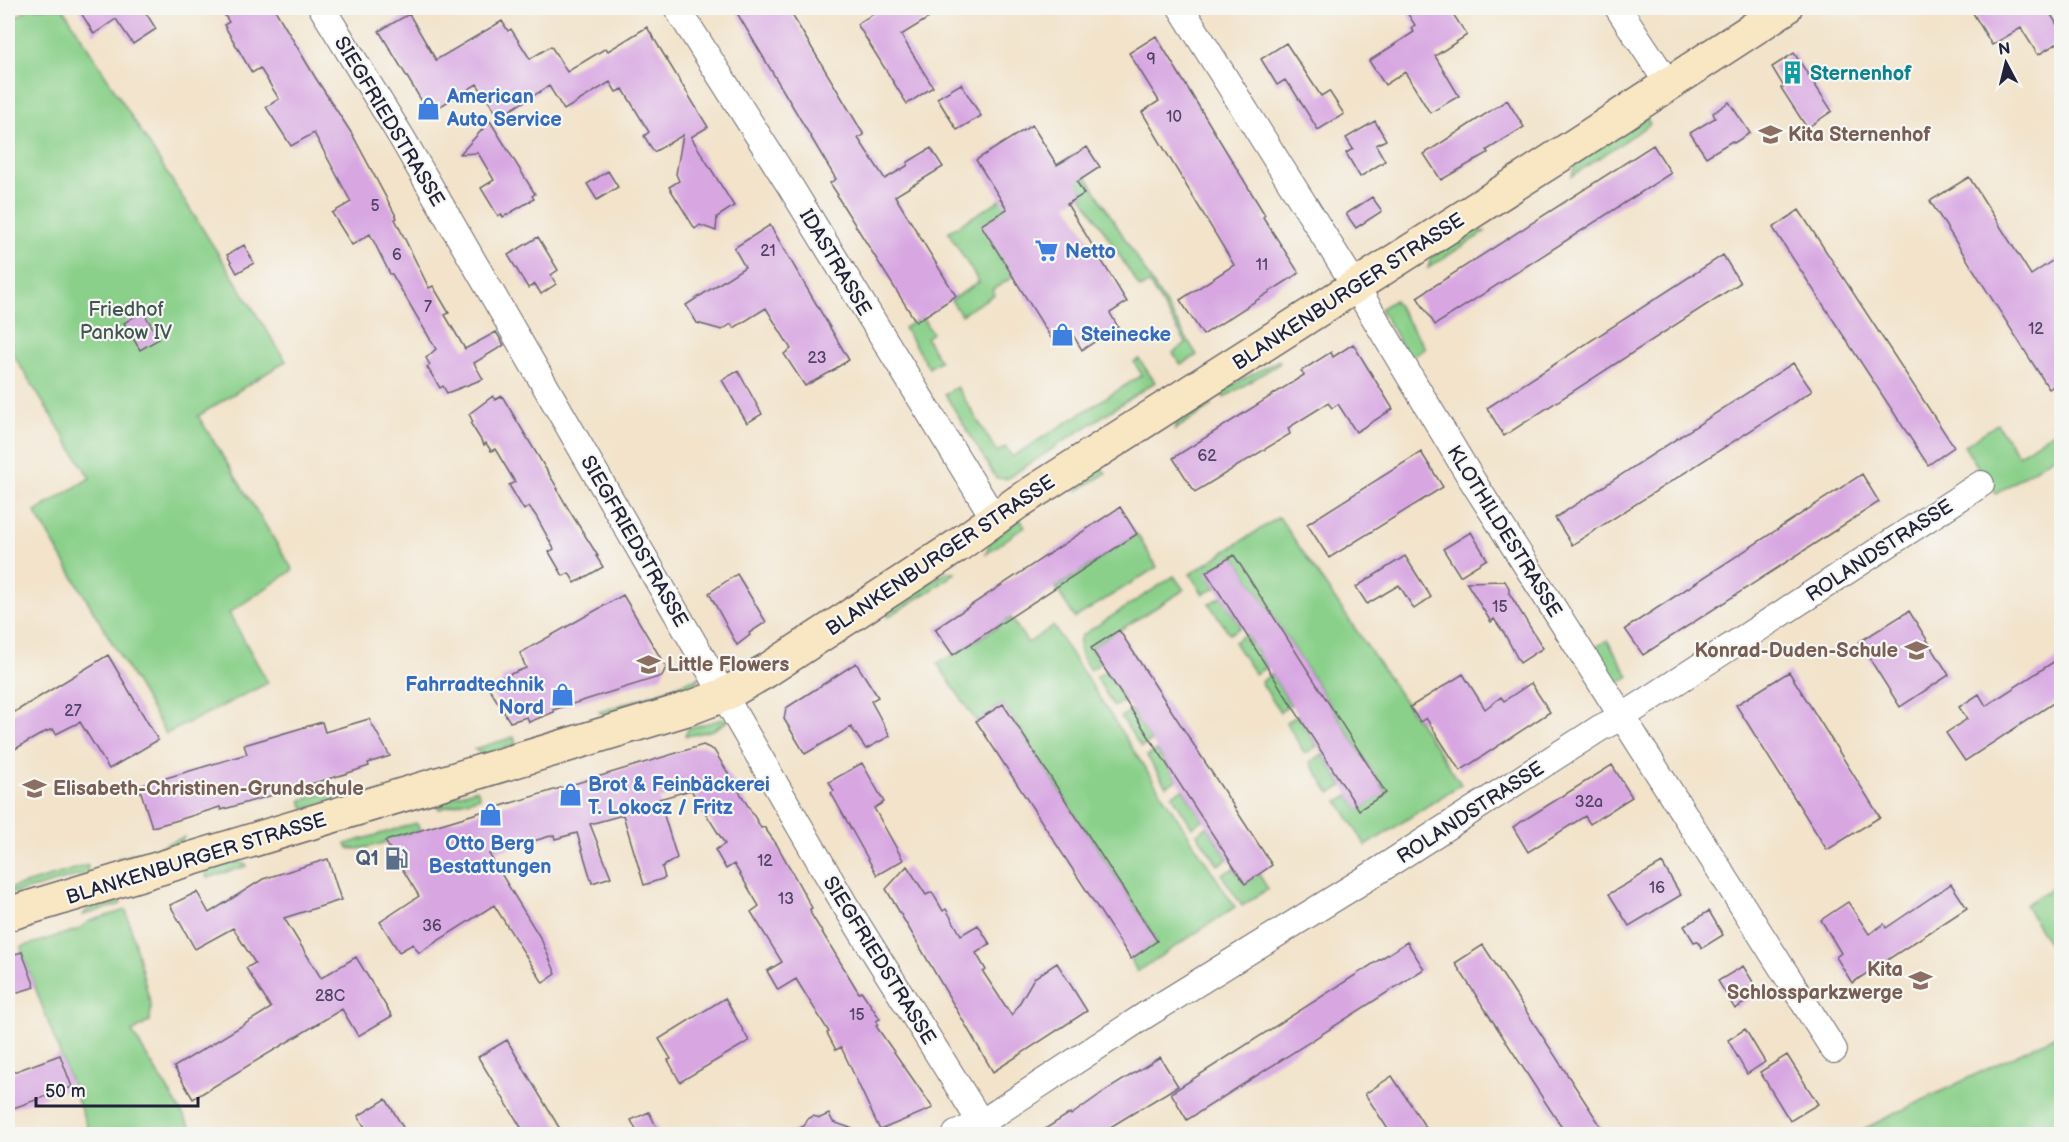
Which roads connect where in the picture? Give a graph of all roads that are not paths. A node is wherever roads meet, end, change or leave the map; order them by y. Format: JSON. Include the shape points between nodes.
{"nodes":[{"id":1,"x":322,"y":8,"type":"edge"},
{"id":2,"x":677,"y":8,"type":"edge"},
{"id":3,"x":1181,"y":8,"type":"edge"},
{"id":4,"x":1618,"y":8,"type":"edge"},
{"id":5,"x":1785,"y":8,"type":"edge"},
{"id":6,"x":1669,"y":85,"type":"junction"},
{"id":7,"x":1356,"y":287,"type":"junction"},
{"id":8,"x":1981,"y":484,"type":"dead end"},
{"id":9,"x":994,"y":518,"type":"junction"},
{"id":10,"x":724,"y":695,"type":"junction"},
{"id":11,"x":1622,"y":717,"type":"junction"},
{"id":12,"x":8,"y":914,"type":"edge"},
{"id":13,"x":1834,"y":1050,"type":"dead end"},
{"id":14,"x":985,"y":1129,"type":"edge"},
{"id":15,"x":956,"y":1134,"type":"edge"}],
"edges":[{"from":1,"to":10,"type":"street","name":"SIEGFRIEDSTRASSE","via":[[402,138]]},
{"from":2,"to":9,"type":"street","name":"IDASTRASSE"},
{"from":3,"to":7,"type":"street","name":"KLOTHILDESTRASSE"},
{"from":4,"to":6,"type":"street"},
{"from":5,"to":6,"type":"main road","name":"BLANKENBURGER STRASSE"},
{"from":6,"to":7,"type":"main road","name":"BLANKENBURGER STRASSE"},
{"from":7,"to":9,"type":"main road","name":"BLANKENBURGER STRASSE"},
{"from":7,"to":11,"type":"street","name":"KLOTHILDESTRASSE"},
{"from":8,"to":11,"type":"street","name":"ROLANDSTRASSE"},
{"from":9,"to":10,"type":"main road","name":"BLANKENBURGER STRASSE","via":[[885,594]]},
{"from":10,"to":12,"type":"main road","name":"BLANKENBURGER STRASSE"},
{"from":10,"to":14,"type":"street","name":"SIEGFRIEDSTRASSE","via":[[845,905]]},
{"from":11,"to":13,"type":"street","name":"KLOTHILDESTRASSE"},
{"from":11,"to":14,"type":"street","name":"ROLANDSTRASSE","via":[[1144,1016]]},
{"from":14,"to":15,"type":"street","name":"ROLANDSTRASSE"}]}
